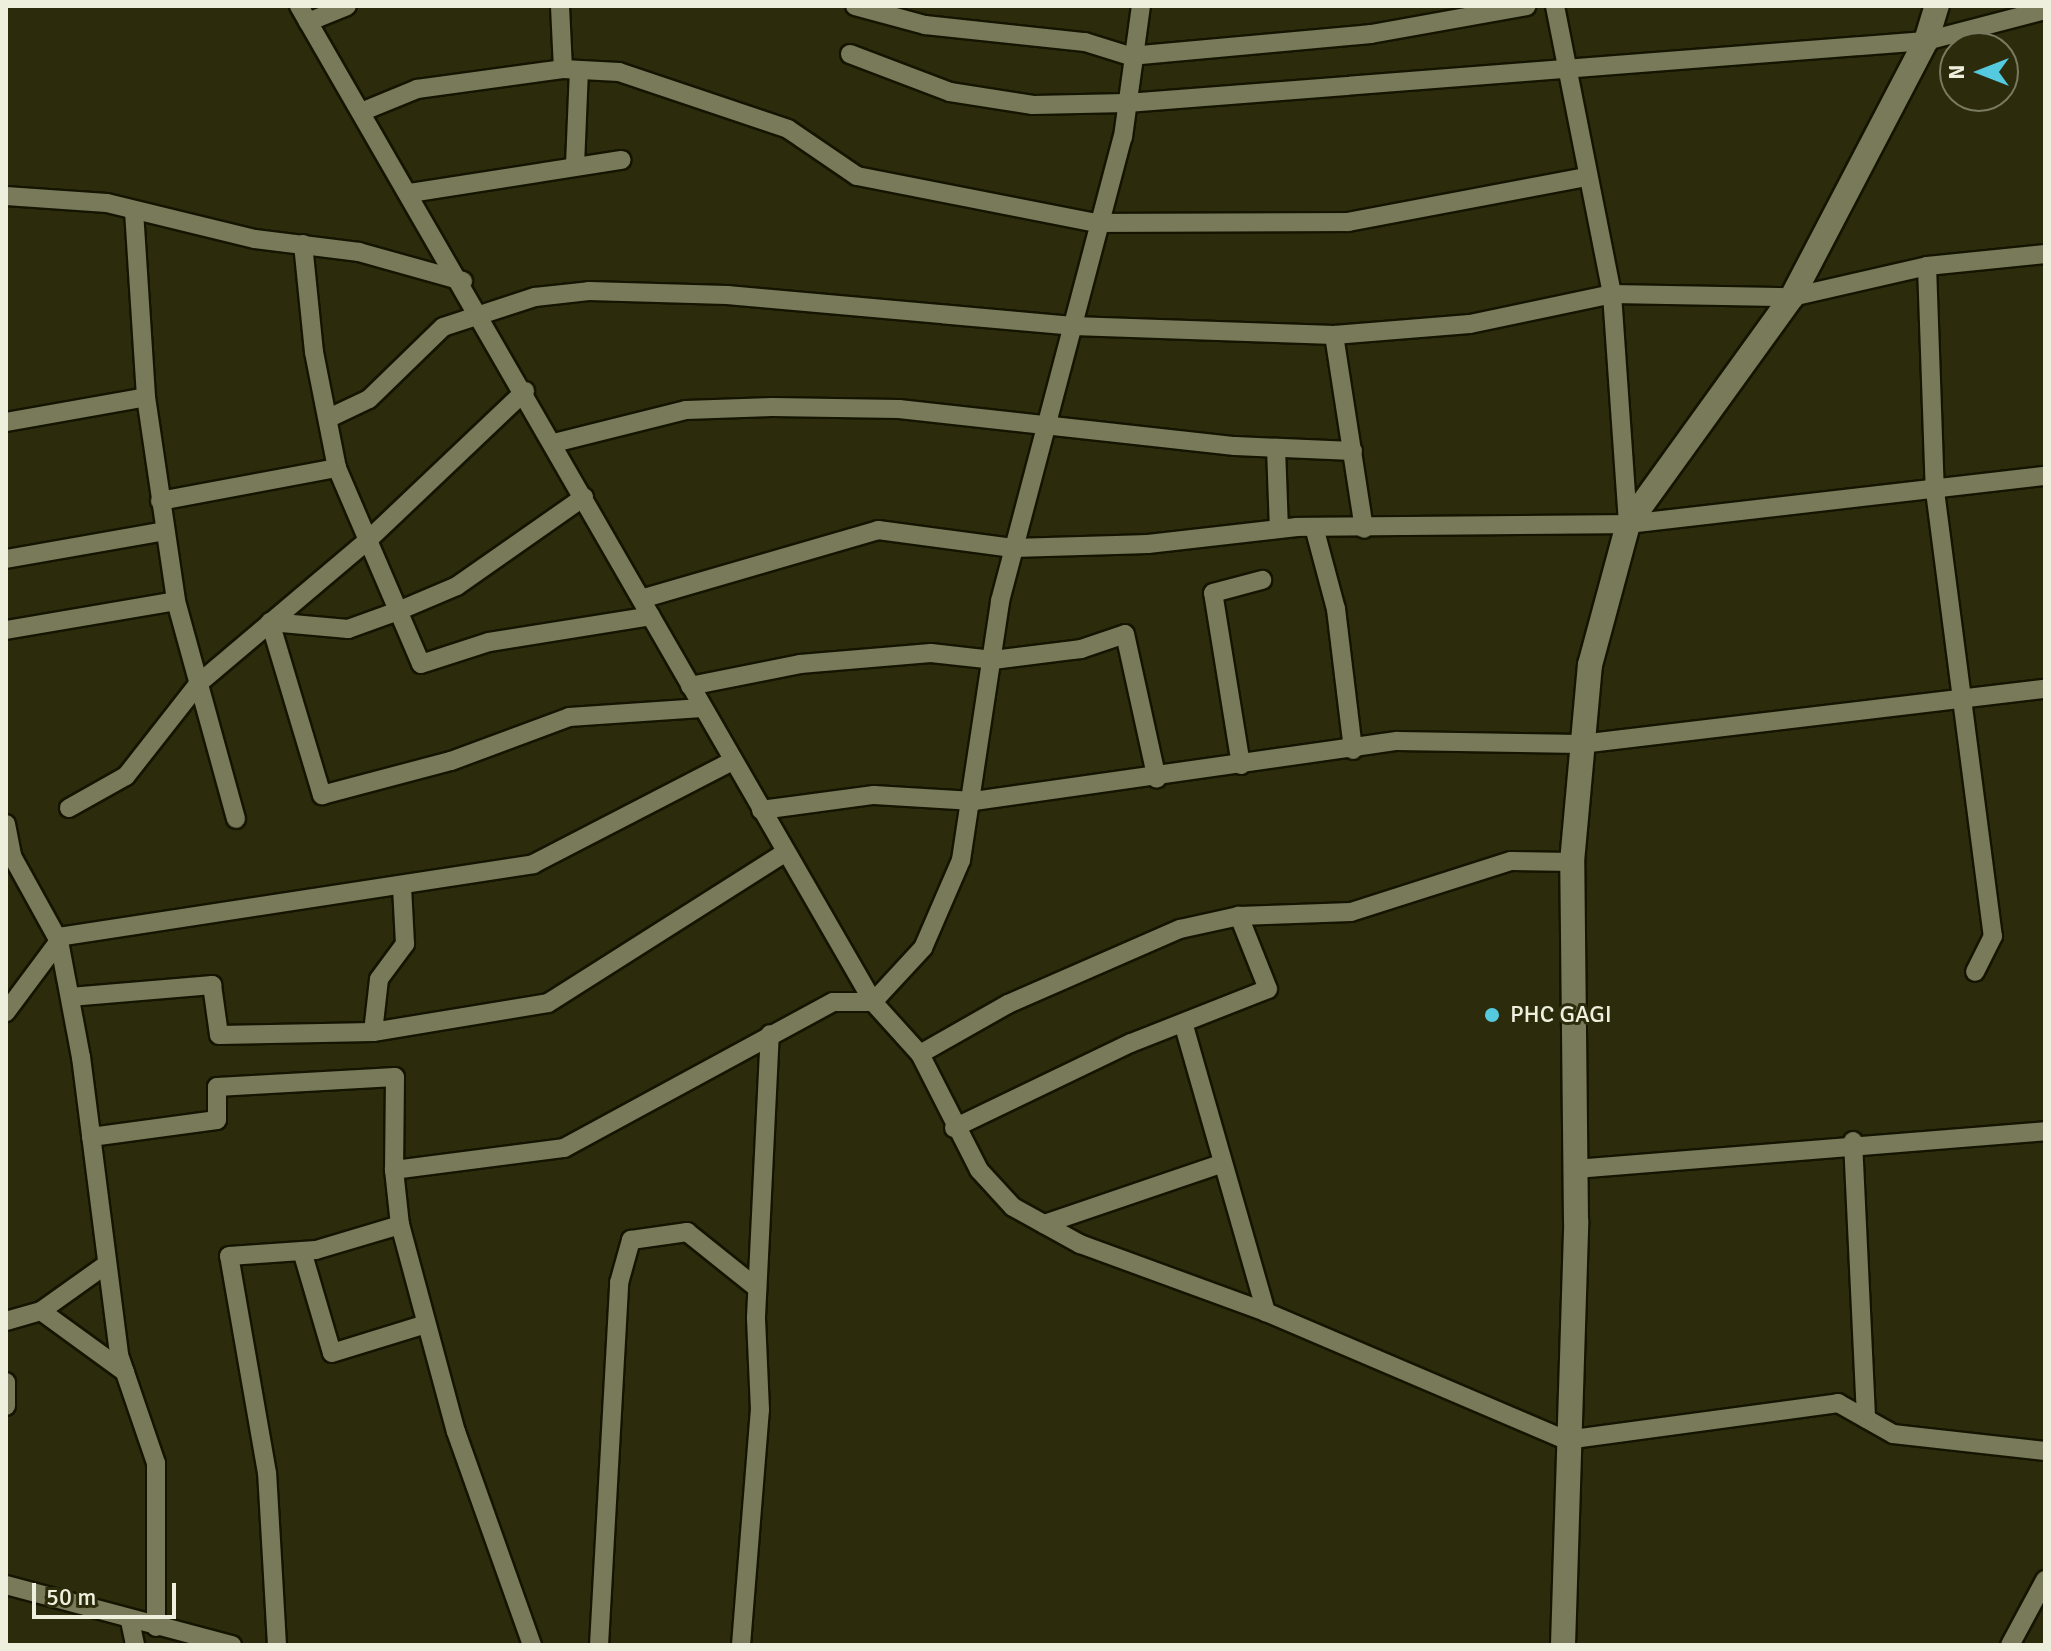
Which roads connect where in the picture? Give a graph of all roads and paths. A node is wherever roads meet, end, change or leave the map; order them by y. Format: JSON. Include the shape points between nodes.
{"nodes":[{"id":1,"x":347,"y":6,"type":"edge"},
{"id":2,"x":560,"y":6,"type":"edge"},
{"id":3,"x":855,"y":6,"type":"edge"},
{"id":4,"x":1141,"y":6,"type":"edge"},
{"id":5,"x":1527,"y":6,"type":"edge"},
{"id":6,"x":1555,"y":6,"type":"edge"},
{"id":7,"x":1937,"y":6,"type":"edge"},
{"id":8,"x":2045,"y":10,"type":"edge"},
{"id":9,"x":304,"y":14,"type":"edge"},
{"id":10,"x":1926,"y":41,"type":"junction"},
{"id":11,"x":850,"y":54,"type":"dead end"},
{"id":12,"x":1130,"y":56,"type":"junction"},
{"id":13,"x":1570,"y":66,"type":"junction"},
{"id":14,"x":571,"y":70,"type":"junction"},
{"id":15,"x":1127,"y":103,"type":"junction"},
{"id":16,"x":361,"y":112,"type":"junction"},
{"id":17,"x":621,"y":160,"type":"dead end"},
{"id":18,"x":575,"y":165,"type":"junction"},
{"id":19,"x":1586,"y":177,"type":"junction"},
{"id":20,"x":410,"y":193,"type":"junction"},
{"id":21,"x":6,"y":196,"type":"edge"},
{"id":22,"x":134,"y":211,"type":"junction"},
{"id":23,"x":1096,"y":223,"type":"junction"},
{"id":24,"x":303,"y":244,"type":"junction"},
{"id":25,"x":2045,"y":254,"type":"edge"},
{"id":26,"x":1927,"y":266,"type":"junction"},
{"id":27,"x":463,"y":281,"type":"junction"},
{"id":28,"x":1612,"y":294,"type":"junction"},
{"id":29,"x":1792,"y":297,"type":"junction"},
{"id":30,"x":479,"y":317,"type":"junction"},
{"id":31,"x":1073,"y":326,"type":"junction"},
{"id":32,"x":1334,"y":335,"type":"junction"},
{"id":33,"x":525,"y":391,"type":"junction"},
{"id":34,"x":146,"y":397,"type":"junction"},
{"id":35,"x":329,"y":418,"type":"junction"},
{"id":36,"x":6,"y":422,"type":"edge"},
{"id":37,"x":1042,"y":422,"type":"junction"},
{"id":38,"x":554,"y":443,"type":"junction"},
{"id":39,"x":1276,"y":448,"type":"junction"},
{"id":40,"x":1353,"y":451,"type":"junction"},
{"id":41,"x":337,"y":468,"type":"junction"},
{"id":42,"x":2045,"y":476,"type":"edge"},
{"id":43,"x":1935,"y":491,"type":"junction"},
{"id":44,"x":584,"y":497,"type":"junction"},
{"id":45,"x":160,"y":501,"type":"junction"},
{"id":46,"x":1628,"y":524,"type":"junction"},
{"id":47,"x":1314,"y":527,"type":"junction"},
{"id":48,"x":1279,"y":528,"type":"junction"},
{"id":49,"x":1364,"y":529,"type":"junction"},
{"id":50,"x":165,"y":531,"type":"junction"},
{"id":51,"x":367,"y":541,"type":"junction"},
{"id":52,"x":1013,"y":548,"type":"junction"},
{"id":53,"x":6,"y":559,"type":"edge"},
{"id":54,"x":1262,"y":580,"type":"dead end"},
{"id":55,"x":176,"y":601,"type":"junction"},
{"id":56,"x":646,"y":607,"type":"junction"},
{"id":57,"x":398,"y":611,"type":"junction"},
{"id":58,"x":270,"y":622,"type":"junction"},
{"id":59,"x":6,"y":630,"type":"edge"},
{"id":60,"x":993,"y":660,"type":"junction"},
{"id":61,"x":199,"y":683,"type":"junction"},
{"id":62,"x":690,"y":686,"type":"junction"},
{"id":63,"x":2045,"y":689,"type":"edge"},
{"id":64,"x":1960,"y":696,"type":"junction"},
{"id":65,"x":702,"y":708,"type":"junction"},
{"id":66,"x":1581,"y":744,"type":"junction"},
{"id":67,"x":1353,"y":750,"type":"junction"},
{"id":68,"x":731,"y":762,"type":"junction"},
{"id":69,"x":1241,"y":765,"type":"junction"},
{"id":70,"x":1157,"y":779,"type":"junction"},
{"id":71,"x":974,"y":801,"type":"junction"},
{"id":72,"x":69,"y":808,"type":"dead end"},
{"id":73,"x":761,"y":810,"type":"junction"},
{"id":74,"x":236,"y":819,"type":"dead end"},
{"id":75,"x":6,"y":824,"type":"edge"},
{"id":76,"x":786,"y":852,"type":"junction"},
{"id":77,"x":1572,"y":862,"type":"junction"},
{"id":78,"x":402,"y":887,"type":"junction"},
{"id":79,"x":1239,"y":916,"type":"junction"},
{"id":80,"x":58,"y":939,"type":"junction"},
{"id":81,"x":1975,"y":972,"type":"dead end"},
{"id":82,"x":70,"y":997,"type":"junction"},
{"id":83,"x":873,"y":1002,"type":"junction"},
{"id":84,"x":6,"y":1012,"type":"edge"},
{"id":85,"x":1184,"y":1026,"type":"junction"},
{"id":86,"x":373,"y":1032,"type":"junction"},
{"id":87,"x":770,"y":1034,"type":"junction"},
{"id":88,"x":920,"y":1054,"type":"junction"},
{"id":89,"x":954,"y":1128,"type":"junction"},
{"id":90,"x":2045,"y":1131,"type":"edge"},
{"id":91,"x":91,"y":1137,"type":"junction"},
{"id":92,"x":1853,"y":1141,"type":"junction"},
{"id":93,"x":1220,"y":1164,"type":"junction"},
{"id":94,"x":1575,"y":1169,"type":"junction"},
{"id":95,"x":394,"y":1170,"type":"junction"},
{"id":96,"x":1044,"y":1224,"type":"junction"},
{"id":97,"x":400,"y":1225,"type":"junction"},
{"id":98,"x":302,"y":1251,"type":"junction"},
{"id":99,"x":107,"y":1264,"type":"junction"},
{"id":100,"x":757,"y":1288,"type":"junction"},
{"id":101,"x":41,"y":1311,"type":"junction"},
{"id":102,"x":1266,"y":1312,"type":"junction"},
{"id":103,"x":6,"y":1321,"type":"edge"},
{"id":104,"x":426,"y":1324,"type":"junction"},
{"id":105,"x":125,"y":1372,"type":"junction"},
{"id":106,"x":6,"y":1382,"type":"edge"},
{"id":107,"x":6,"y":1406,"type":"edge"},
{"id":108,"x":1866,"y":1419,"type":"junction"},
{"id":109,"x":1566,"y":1440,"type":"junction"},
{"id":110,"x":2045,"y":1451,"type":"edge"},
{"id":111,"x":2045,"y":1580,"type":"edge"},
{"id":112,"x":6,"y":1585,"type":"edge"},
{"id":113,"x":130,"y":1621,"type":"junction"},
{"id":114,"x":156,"y":1627,"type":"junction"},
{"id":115,"x":135,"y":1645,"type":"edge"},
{"id":116,"x":232,"y":1645,"type":"edge"},
{"id":117,"x":277,"y":1645,"type":"edge"},
{"id":118,"x":532,"y":1645,"type":"edge"},
{"id":119,"x":599,"y":1645,"type":"edge"},
{"id":120,"x":741,"y":1645,"type":"edge"},
{"id":121,"x":1563,"y":1645,"type":"edge"},
{"id":122,"x":2010,"y":1645,"type":"edge"}],
"edges":[{"from":1,"to":9,"type":"street"},
{"from":2,"to":14,"type":"street"},
{"from":3,"to":12,"type":"street","via":[[925,25],[1085,42]]},
{"from":4,"to":12,"type":"street"},
{"from":5,"to":12,"type":"street","via":[[1371,34]]},
{"from":6,"to":13,"type":"street"},
{"from":7,"to":10,"type":"street"},
{"from":8,"to":10,"type":"street"},
{"from":9,"to":16,"type":"street"},
{"from":10,"to":13,"type":"street"},
{"from":10,"to":29,"type":"street"},
{"from":11,"to":15,"type":"street","via":[[950,92],[1033,105]]},
{"from":12,"to":15,"type":"street"},
{"from":13,"to":15,"type":"street","via":[[1347,92]]},
{"from":13,"to":19,"type":"street"},
{"from":14,"to":16,"type":"street","via":[[417,89]]},
{"from":14,"to":18,"type":"street"},
{"from":14,"to":23,"type":"street","via":[[650,79],[752,113],[857,176]]},
{"from":15,"to":23,"type":"street"},
{"from":16,"to":20,"type":"street"},
{"from":17,"to":18,"type":"street"},
{"from":18,"to":20,"type":"street"},
{"from":19,"to":23,"type":"street","via":[[1348,222]]},
{"from":19,"to":28,"type":"street"},
{"from":20,"to":27,"type":"street"},
{"from":21,"to":22,"type":"street"},
{"from":22,"to":24,"type":"street"},
{"from":22,"to":34,"type":"street"},
{"from":23,"to":31,"type":"street"},
{"from":24,"to":27,"type":"street"},
{"from":24,"to":35,"type":"street"},
{"from":25,"to":26,"type":"street"},
{"from":26,"to":29,"type":"street"},
{"from":26,"to":43,"type":"street"},
{"from":27,"to":30,"type":"street"},
{"from":28,"to":29,"type":"street"},
{"from":28,"to":32,"type":"street","via":[[1470,324]]},
{"from":28,"to":46,"type":"street"},
{"from":29,"to":46,"type":"street"},
{"from":30,"to":31,"type":"street","via":[[535,297],[589,291],[727,295]]},
{"from":30,"to":33,"type":"street"},
{"from":30,"to":35,"type":"street","via":[[443,327],[369,399]]},
{"from":31,"to":32,"type":"street"},
{"from":31,"to":37,"type":"street"},
{"from":32,"to":40,"type":"street"},
{"from":33,"to":38,"type":"street"},
{"from":33,"to":51,"type":"street"},
{"from":34,"to":36,"type":"street"},
{"from":34,"to":45,"type":"street"},
{"from":35,"to":41,"type":"street"},
{"from":37,"to":38,"type":"street","via":[[899,409],[686,410]]},
{"from":37,"to":39,"type":"street"},
{"from":37,"to":52,"type":"street"},
{"from":38,"to":44,"type":"street"},
{"from":39,"to":40,"type":"street"},
{"from":39,"to":48,"type":"street"},
{"from":40,"to":49,"type":"street"},
{"from":41,"to":45,"type":"street"},
{"from":41,"to":51,"type":"street"},
{"from":42,"to":43,"type":"street"},
{"from":43,"to":46,"type":"street"},
{"from":43,"to":64,"type":"street"},
{"from":44,"to":56,"type":"street"},
{"from":44,"to":57,"type":"street","via":[[457,586]]},
{"from":45,"to":50,"type":"street"},
{"from":46,"to":49,"type":"street"},
{"from":46,"to":66,"type":"street","via":[[1590,665]]},
{"from":47,"to":48,"type":"street"},
{"from":47,"to":49,"type":"street"},
{"from":47,"to":67,"type":"street","via":[[1336,609]]},
{"from":48,"to":52,"type":"street","via":[[1148,544]]},
{"from":50,"to":53,"type":"street"},
{"from":50,"to":55,"type":"street"},
{"from":51,"to":57,"type":"street"},
{"from":51,"to":58,"type":"street"},
{"from":52,"to":56,"type":"street","via":[[878,530]]},
{"from":52,"to":60,"type":"street"},
{"from":54,"to":69,"type":"street","via":[[1213,593]]},
{"from":55,"to":59,"type":"street"},
{"from":55,"to":61,"type":"street"},
{"from":56,"to":57,"type":"street","via":[[489,642],[421,664]]},
{"from":56,"to":62,"type":"street"},
{"from":57,"to":58,"type":"street","via":[[348,629]]},
{"from":58,"to":61,"type":"street"},
{"from":58,"to":65,"type":"street","via":[[322,795],[451,761],[569,717]]},
{"from":60,"to":62,"type":"street","via":[[931,653],[829,661]]},
{"from":60,"to":70,"type":"street","via":[[1081,649],[1125,634]]},
{"from":60,"to":71,"type":"street"},
{"from":61,"to":72,"type":"street","via":[[126,776]]},
{"from":61,"to":74,"type":"street"},
{"from":62,"to":65,"type":"street"},
{"from":63,"to":64,"type":"street"},
{"from":64,"to":66,"type":"street"},
{"from":64,"to":81,"type":"street","via":[[1993,936]]},
{"from":65,"to":68,"type":"street"},
{"from":66,"to":67,"type":"street","via":[[1397,741]]},
{"from":66,"to":77,"type":"street"},
{"from":67,"to":69,"type":"street"},
{"from":68,"to":73,"type":"street"},
{"from":68,"to":78,"type":"street","via":[[533,864]]},
{"from":69,"to":70,"type":"street"},
{"from":70,"to":71,"type":"street"},
{"from":71,"to":73,"type":"street","via":[[874,795]]},
{"from":71,"to":83,"type":"street","via":[[938,919],[906,974]]},
{"from":73,"to":76,"type":"street"},
{"from":75,"to":80,"type":"street","via":[[12,856]]},
{"from":76,"to":83,"type":"street"},
{"from":76,"to":86,"type":"street","via":[[548,1003]]},
{"from":77,"to":79,"type":"street","via":[[1511,861],[1351,912]]},
{"from":77,"to":94,"type":"street"},
{"from":78,"to":80,"type":"street"},
{"from":78,"to":86,"type":"street","via":[[405,944],[379,979]]},
{"from":79,"to":85,"type":"street","via":[[1268,989]]},
{"from":79,"to":88,"type":"street","via":[[1180,929],[1022,997]]},
{"from":80,"to":82,"type":"street"},
{"from":80,"to":84,"type":"street"},
{"from":82,"to":86,"type":"street","via":[[212,985],[219,1035]]},
{"from":82,"to":91,"type":"street"},
{"from":83,"to":87,"type":"street","via":[[833,1002]]},
{"from":83,"to":88,"type":"street"},
{"from":85,"to":89,"type":"street"},
{"from":85,"to":93,"type":"street"},
{"from":87,"to":95,"type":"street","via":[[564,1148]]},
{"from":87,"to":100,"type":"street"},
{"from":88,"to":89,"type":"street"},
{"from":89,"to":96,"type":"street","via":[[1013,1207]]},
{"from":90,"to":92,"type":"street"},
{"from":91,"to":95,"type":"street","via":[[217,1120],[217,1087],[395,1077]]},
{"from":91,"to":99,"type":"street"},
{"from":92,"to":94,"type":"street"},
{"from":92,"to":108,"type":"street"},
{"from":93,"to":96,"type":"street"},
{"from":93,"to":102,"type":"street"},
{"from":94,"to":109,"type":"street"},
{"from":95,"to":97,"type":"street"},
{"from":96,"to":102,"type":"street"},
{"from":97,"to":98,"type":"street"},
{"from":97,"to":104,"type":"street"},
{"from":98,"to":104,"type":"street","via":[[332,1353]]},
{"from":98,"to":117,"type":"street","via":[[229,1256],[267,1473]]},
{"from":99,"to":101,"type":"street"},
{"from":99,"to":105,"type":"street"},
{"from":100,"to":119,"type":"street","via":[[687,1232],[631,1240],[619,1283]]},
{"from":100,"to":120,"type":"street","via":[[760,1410]]},
{"from":101,"to":103,"type":"street"},
{"from":101,"to":105,"type":"street"},
{"from":102,"to":109,"type":"street"},
{"from":104,"to":118,"type":"street"},
{"from":105,"to":114,"type":"street","via":[[156,1463]]},
{"from":106,"to":107,"type":"street"},
{"from":108,"to":109,"type":"street","via":[[1838,1403]]},
{"from":108,"to":110,"type":"street","via":[[1893,1434]]},
{"from":109,"to":121,"type":"street"},
{"from":111,"to":122,"type":"street"},
{"from":112,"to":113,"type":"street"},
{"from":113,"to":114,"type":"street"},
{"from":113,"to":115,"type":"street"},
{"from":114,"to":116,"type":"street"}]}
